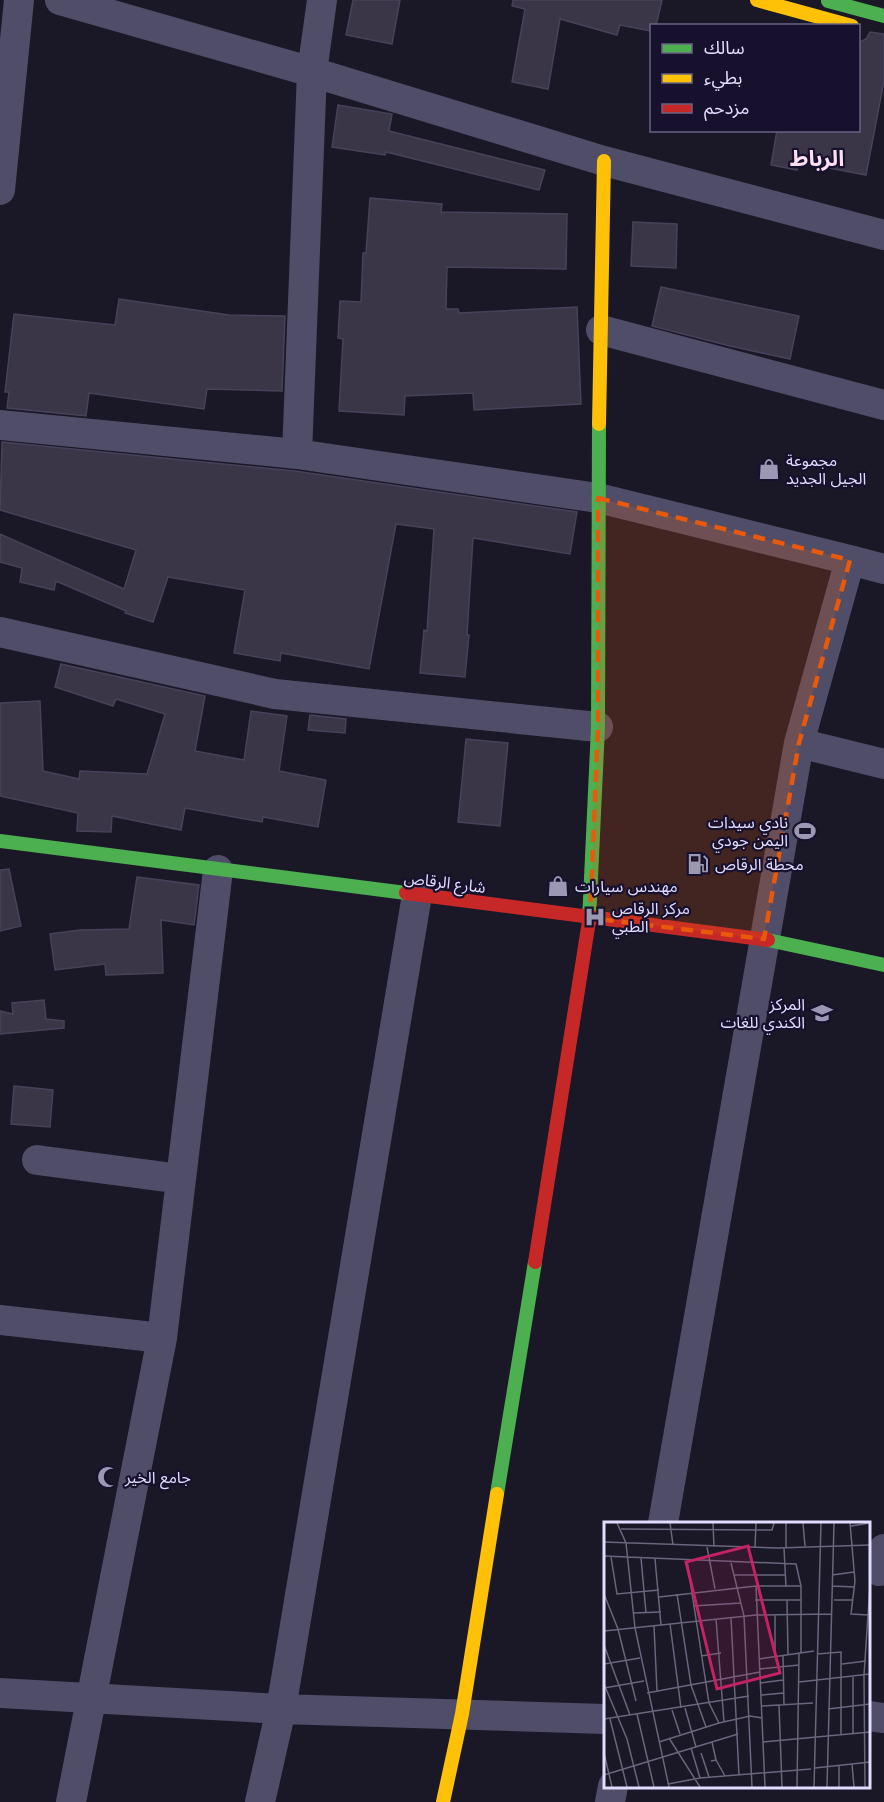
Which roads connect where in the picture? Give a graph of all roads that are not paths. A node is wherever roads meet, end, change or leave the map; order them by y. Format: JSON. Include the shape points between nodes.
{"nodes":[{"id":1,"x":19,"y":0,"type":"edge"},
{"id":2,"x":60,"y":0,"type":"edge"},
{"id":3,"x":322,"y":0,"type":"edge"},
{"id":4,"x":757,"y":0,"type":"edge"},
{"id":5,"x":824,"y":0,"type":"edge"},
{"id":6,"x":884,"y":16,"type":"edge"},
{"id":7,"x":845,"y":24,"type":"edge"},
{"id":8,"x":312,"y":72,"type":"junction"},
{"id":9,"x":603,"y":160,"type":"junction"},
{"id":10,"x":0,"y":190,"type":"edge"},
{"id":11,"x":884,"y":235,"type":"edge"},
{"id":12,"x":601,"y":330,"type":"junction"},
{"id":13,"x":884,"y":405,"type":"edge"},
{"id":14,"x":0,"y":425,"type":"edge"},
{"id":15,"x":297,"y":454,"type":"junction"},
{"id":16,"x":598,"y":498,"type":"junction"},
{"id":17,"x":850,"y":560,"type":"junction"},
{"id":18,"x":884,"y":569,"type":"edge"},
{"id":19,"x":0,"y":632,"type":"edge"},
{"id":20,"x":598,"y":727,"type":"junction"},
{"id":21,"x":799,"y":743,"type":"junction"},
{"id":22,"x":884,"y":764,"type":"edge"},
{"id":23,"x":0,"y":841,"type":"edge"},
{"id":24,"x":218,"y":870,"type":"junction"},
{"id":25,"x":417,"y":895,"type":"junction"},
{"id":26,"x":590,"y":918,"type":"junction"},
{"id":27,"x":764,"y":939,"type":"junction"},
{"id":28,"x":884,"y":965,"type":"edge"},
{"id":29,"x":37,"y":1160,"type":"dead end"},
{"id":30,"x":181,"y":1179,"type":"junction"},
{"id":31,"x":0,"y":1320,"type":"edge"},
{"id":32,"x":162,"y":1338,"type":"junction"},
{"id":33,"x":663,"y":1522,"type":"edge"},
{"id":34,"x":0,"y":1693,"type":"edge"},
{"id":35,"x":91,"y":1699,"type":"junction"},
{"id":36,"x":281,"y":1709,"type":"junction"},
{"id":37,"x":462,"y":1714,"type":"junction"},
{"id":38,"x":869,"y":1716,"type":"edge"},
{"id":39,"x":884,"y":1718,"type":"edge"},
{"id":40,"x":604,"y":1719,"type":"edge"},
{"id":41,"x":613,"y":1787,"type":"edge"},
{"id":42,"x":71,"y":1802,"type":"edge"},
{"id":43,"x":260,"y":1802,"type":"edge"},
{"id":44,"x":443,"y":1802,"type":"edge"},
{"id":45,"x":610,"y":1802,"type":"edge"}],
"edges":[{"from":1,"to":10,"type":"street"},
{"from":2,"to":8,"type":"street"},
{"from":3,"to":8,"type":"street"},
{"from":4,"to":7,"type":"street"},
{"from":5,"to":6,"type":"street"},
{"from":8,"to":9,"type":"street"},
{"from":8,"to":15,"type":"street"},
{"from":9,"to":11,"type":"street"},
{"from":9,"to":12,"type":"street"},
{"from":12,"to":13,"type":"street"},
{"from":12,"to":16,"type":"street"},
{"from":14,"to":15,"type":"street"},
{"from":15,"to":16,"type":"street"},
{"from":16,"to":17,"type":"street"},
{"from":16,"to":20,"type":"street"},
{"from":17,"to":18,"type":"street"},
{"from":17,"to":21,"type":"street"},
{"from":19,"to":20,"type":"street","via":[[275,694]]},
{"from":20,"to":26,"type":"street"},
{"from":21,"to":22,"type":"street"},
{"from":21,"to":27,"type":"street"},
{"from":23,"to":24,"type":"street","name":"شارع الرقاص"},
{"from":24,"to":25,"type":"street","name":"شارع الرقاص"},
{"from":24,"to":30,"type":"street"},
{"from":25,"to":26,"type":"street","name":"شارع الرقاص"},
{"from":25,"to":36,"type":"street"},
{"from":26,"to":27,"type":"street","name":"شارع الرقاص"},
{"from":26,"to":37,"type":"street"},
{"from":27,"to":28,"type":"street","name":"شارع الرقاص"},
{"from":27,"to":33,"type":"street"},
{"from":29,"to":30,"type":"street"},
{"from":30,"to":32,"type":"street"},
{"from":31,"to":32,"type":"street"},
{"from":32,"to":35,"type":"street"},
{"from":34,"to":35,"type":"street"},
{"from":35,"to":36,"type":"street"},
{"from":35,"to":42,"type":"street"},
{"from":36,"to":37,"type":"street"},
{"from":36,"to":43,"type":"street"},
{"from":37,"to":40,"type":"street"},
{"from":37,"to":44,"type":"street"},
{"from":38,"to":39,"type":"street"},
{"from":41,"to":45,"type":"street"}]}
